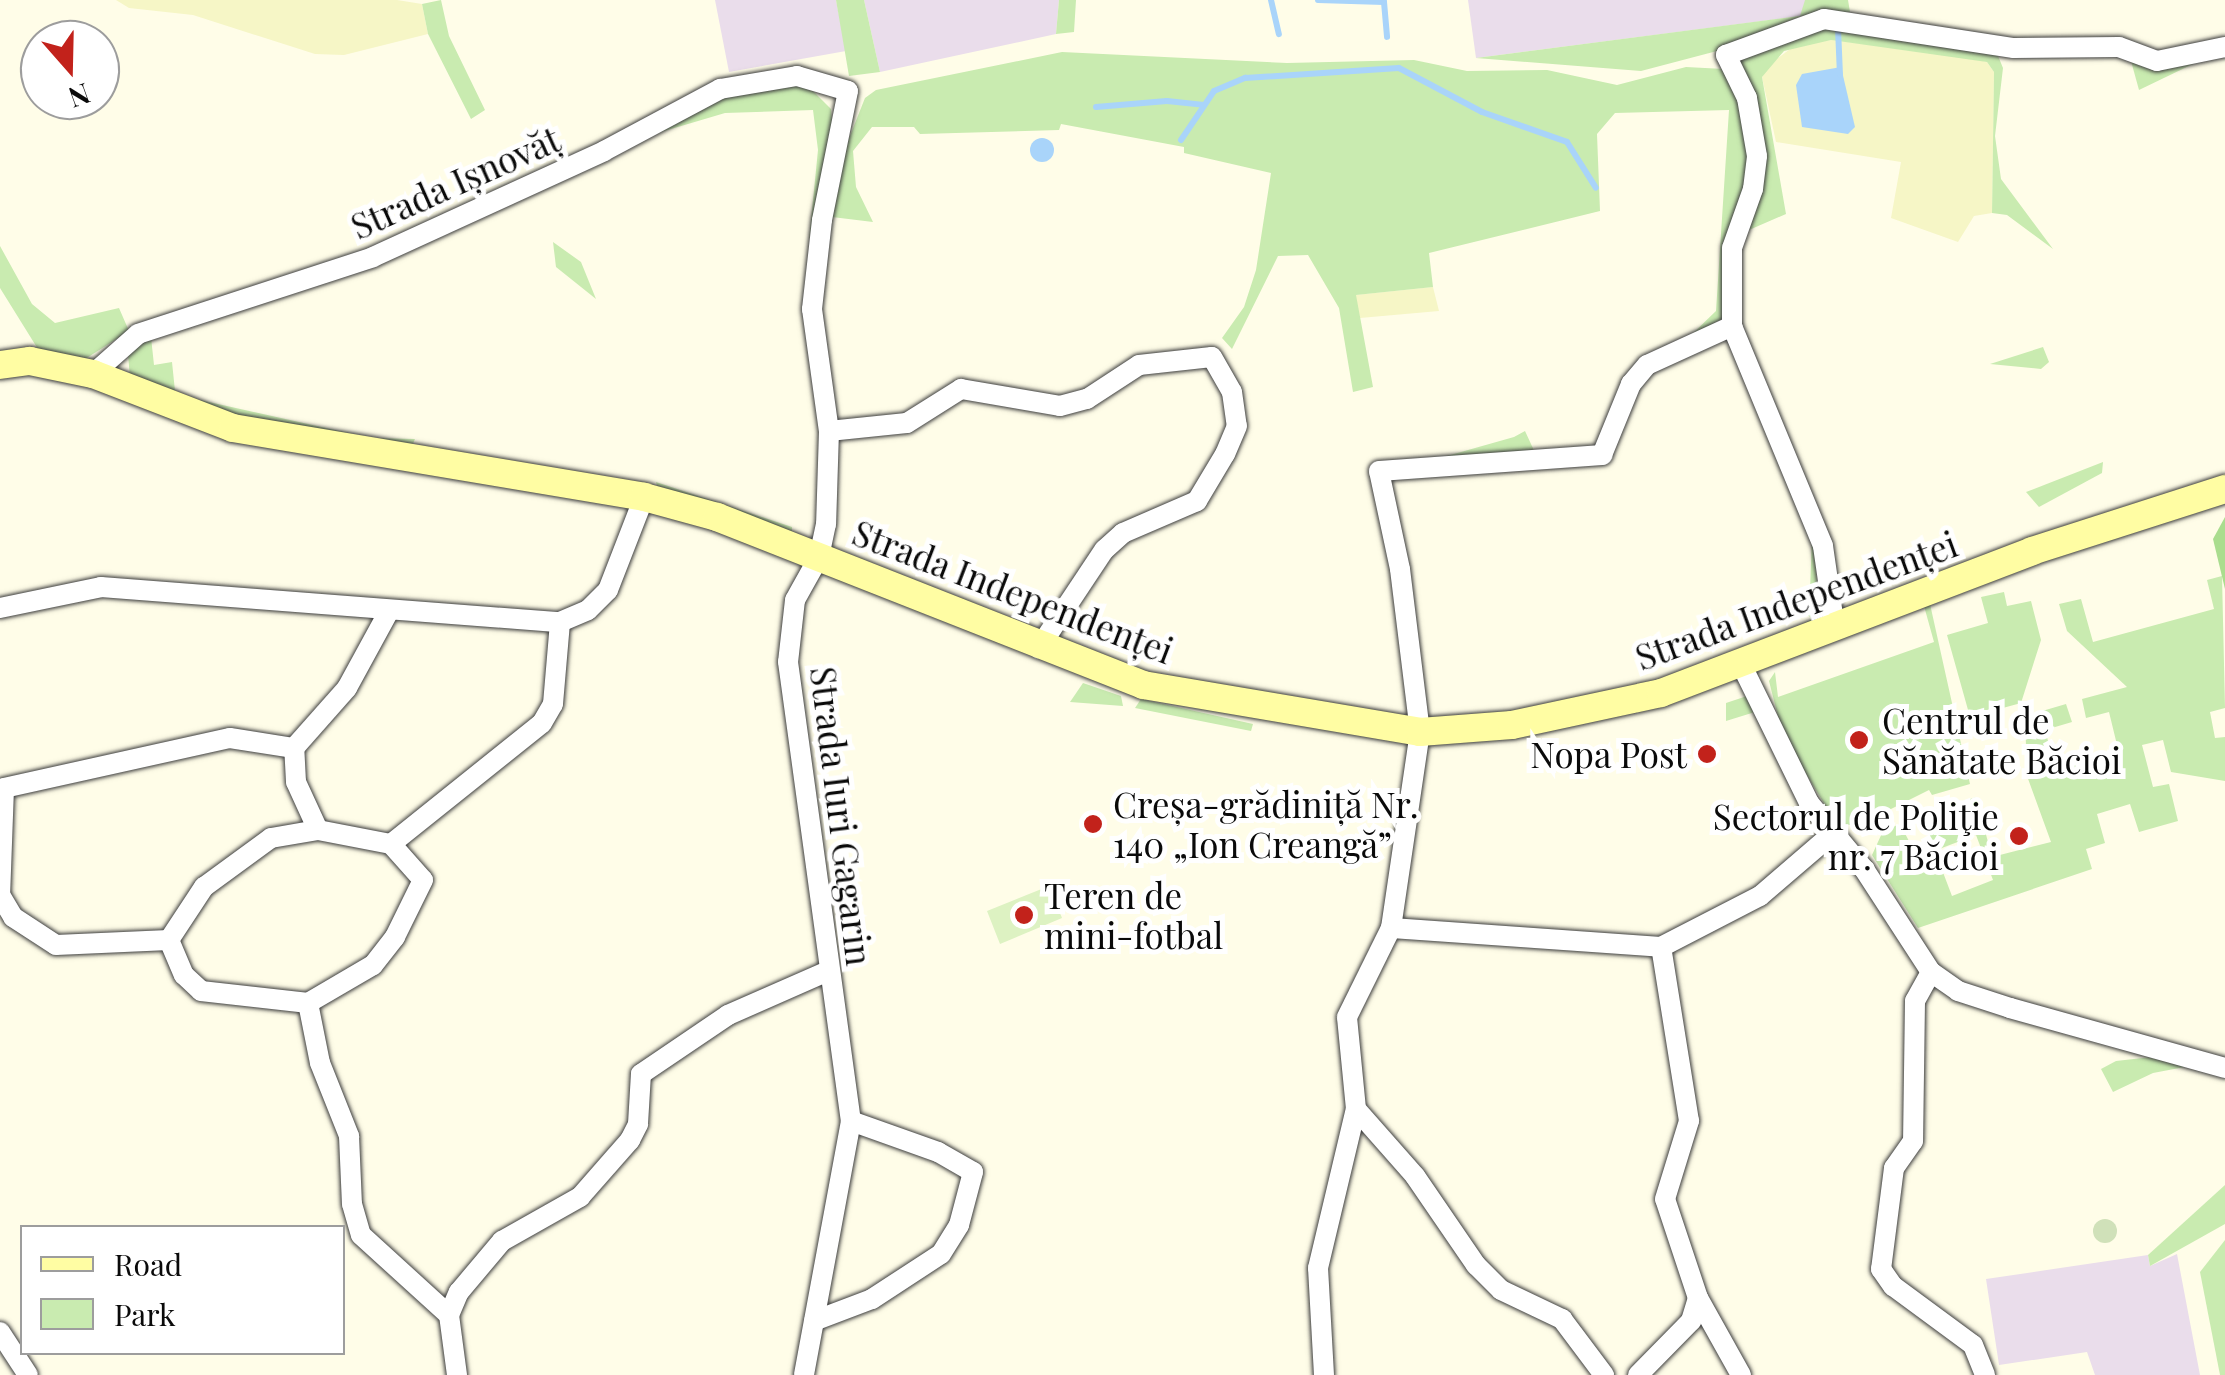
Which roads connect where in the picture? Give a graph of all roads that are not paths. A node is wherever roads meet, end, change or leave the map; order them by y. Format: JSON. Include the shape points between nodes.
{"nodes":[{"id":1,"x":2225,"y":46,"type":"edge"},
{"id":2,"x":848,"y":91,"type":"joint"},
{"id":3,"x":1732,"y":326,"type":"junction"},
{"id":4,"x":0,"y":364,"type":"edge"},
{"id":5,"x":93,"y":374,"type":"junction"},
{"id":6,"x":829,"y":431,"type":"junction"},
{"id":7,"x":2225,"y":489,"type":"edge"},
{"id":8,"x":644,"y":497,"type":"junction"},
{"id":9,"x":819,"y":557,"type":"junction"},
{"id":10,"x":0,"y":608,"type":"edge"},
{"id":11,"x":388,"y":611,"type":"junction"},
{"id":12,"x":560,"y":622,"type":"junction"},
{"id":13,"x":1835,"y":629,"type":"junction"},
{"id":14,"x":1040,"y":648,"type":"junction"},
{"id":15,"x":1742,"y":666,"type":"junction"},
{"id":16,"x":1420,"y":732,"type":"junction"},
{"id":17,"x":294,"y":748,"type":"junction"},
{"id":18,"x":2,"y":787,"type":"edge"},
{"id":19,"x":318,"y":830,"type":"junction"},
{"id":20,"x":1832,"y":834,"type":"junction"},
{"id":21,"x":391,"y":844,"type":"junction"},
{"id":22,"x":1391,"y":928,"type":"junction"},
{"id":23,"x":169,"y":940,"type":"junction"},
{"id":24,"x":1661,"y":946,"type":"junction"},
{"id":25,"x":828,"y":970,"type":"junction"},
{"id":26,"x":1931,"y":972,"type":"junction"},
{"id":27,"x":308,"y":1003,"type":"junction"},
{"id":28,"x":2225,"y":1068,"type":"edge"},
{"id":29,"x":1356,"y":1109,"type":"junction"},
{"id":30,"x":851,"y":1121,"type":"junction"},
{"id":31,"x":352,"y":1237,"type":"edge"},
{"id":32,"x":1698,"y":1298,"type":"junction"},
{"id":33,"x":448,"y":1315,"type":"junction"},
{"id":34,"x":814,"y":1322,"type":"junction"},
{"id":35,"x":6,"y":1336,"type":"edge"},
{"id":36,"x":28,"y":1375,"type":"edge"},
{"id":37,"x":457,"y":1375,"type":"edge"},
{"id":38,"x":804,"y":1375,"type":"edge"},
{"id":39,"x":1324,"y":1375,"type":"edge"},
{"id":40,"x":1604,"y":1375,"type":"edge"},
{"id":41,"x":1638,"y":1375,"type":"edge"},
{"id":42,"x":1741,"y":1375,"type":"edge"},
{"id":43,"x":1985,"y":1375,"type":"edge"}],
"edges":[{"from":1,"to":3,"type":"street","via":[[2156,62],[2118,47],[2014,48],[1824,19],[1726,55],[1747,98],[1757,156],[1754,190],[1732,248]]},
{"from":2,"to":5,"type":"street","name":"Strada Ișnovăț","via":[[797,76],[720,88],[604,151],[374,256],[138,334]]},
{"from":2,"to":6,"type":"street","name":"Strada Iuri Gagarin","via":[[812,309]]},
{"from":3,"to":13,"type":"street","via":[[1823,546]]},
{"from":3,"to":16,"type":"street","via":[[1647,365],[1602,455],[1380,472],[1400,569]]},
{"from":4,"to":5,"type":"main road","name":"Strada Independenței","via":[[30,361]]},
{"from":5,"to":8,"type":"main road","name":"Strada Independenței","via":[[233,428]]},
{"from":6,"to":9,"type":"street","name":"Strada Iuri Gagarin"},
{"from":6,"to":14,"type":"street","via":[[907,423],[961,389],[1060,406],[1087,399],[1139,365],[1212,357],[1232,392],[1237,426],[1225,454],[1197,501],[1124,533],[1104,550]]},
{"from":7,"to":13,"type":"main road","name":"Strada Independenței","via":[[2032,552]]},
{"from":8,"to":9,"type":"main road","name":"Strada Independenței","via":[[717,516]]},
{"from":8,"to":12,"type":"street","via":[[608,590],[588,610]]},
{"from":9,"to":14,"type":"main road","name":"Strada Independenței"},
{"from":9,"to":25,"type":"street","name":"Strada Iuri Gagarin","via":[[795,600],[788,662]]},
{"from":10,"to":11,"type":"street","via":[[101,587]]},
{"from":11,"to":12,"type":"street"},
{"from":11,"to":17,"type":"street","via":[[348,688]]},
{"from":12,"to":21,"type":"street","via":[[553,704],[542,723]]},
{"from":13,"to":15,"type":"main road","name":"Strada Independenței"},
{"from":14,"to":16,"type":"main road","name":"Strada Independenței","via":[[1143,685]]},
{"from":15,"to":16,"type":"main road","name":"Strada Independenței","via":[[1578,714]]},
{"from":15,"to":20,"type":"street","via":[[1809,803]]},
{"from":16,"to":22,"type":"street"},
{"from":17,"to":18,"type":"street","via":[[230,738]]},
{"from":17,"to":19,"type":"street","via":[[296,782]]},
{"from":18,"to":23,"type":"street","via":[[0,895],[13,917],[56,945]]},
{"from":19,"to":21,"type":"street"},
{"from":19,"to":23,"type":"street","via":[[271,838],[235,859],[204,887]]},
{"from":20,"to":24,"type":"street","via":[[1760,896]]},
{"from":20,"to":26,"type":"street","via":[[1864,869]]},
{"from":21,"to":27,"type":"street","via":[[423,880],[395,937],[373,964]]},
{"from":22,"to":24,"type":"street"},
{"from":22,"to":29,"type":"street","via":[[1347,1016]]},
{"from":23,"to":27,"type":"street","via":[[184,975],[200,991]]},
{"from":24,"to":32,"type":"street","via":[[1689,1121],[1665,1199]]},
{"from":25,"to":30,"type":"street","name":"Strada Iuri Gagarin"},
{"from":25,"to":33,"type":"street","via":[[728,1014],[640,1074],[638,1124],[630,1140],[580,1198],[502,1241]]},
{"from":26,"to":28,"type":"street","via":[[1958,990],[2010,1008]]},
{"from":26,"to":43,"type":"street","via":[[1915,1001],[1914,1141],[1894,1168],[1882,1269],[1893,1286],[1972,1346]]},
{"from":27,"to":31,"type":"street","via":[[320,1063],[348,1136]]},
{"from":29,"to":39,"type":"street","via":[[1318,1268]]},
{"from":29,"to":40,"type":"street","via":[[1392,1146],[1476,1265],[1501,1290],[1562,1319]]},
{"from":30,"to":34,"type":"street","name":"Strada Iuri Gagarin"},
{"from":30,"to":34,"type":"street","via":[[973,1172],[958,1225],[940,1254],[872,1299]]},
{"from":31,"to":33,"type":"street"},
{"from":32,"to":41,"type":"street","via":[[1691,1321]]},
{"from":32,"to":42,"type":"street"},
{"from":33,"to":37,"type":"street"},
{"from":34,"to":38,"type":"street","name":"Strada Iuri Gagarin"},
{"from":35,"to":36,"type":"street"}]}
